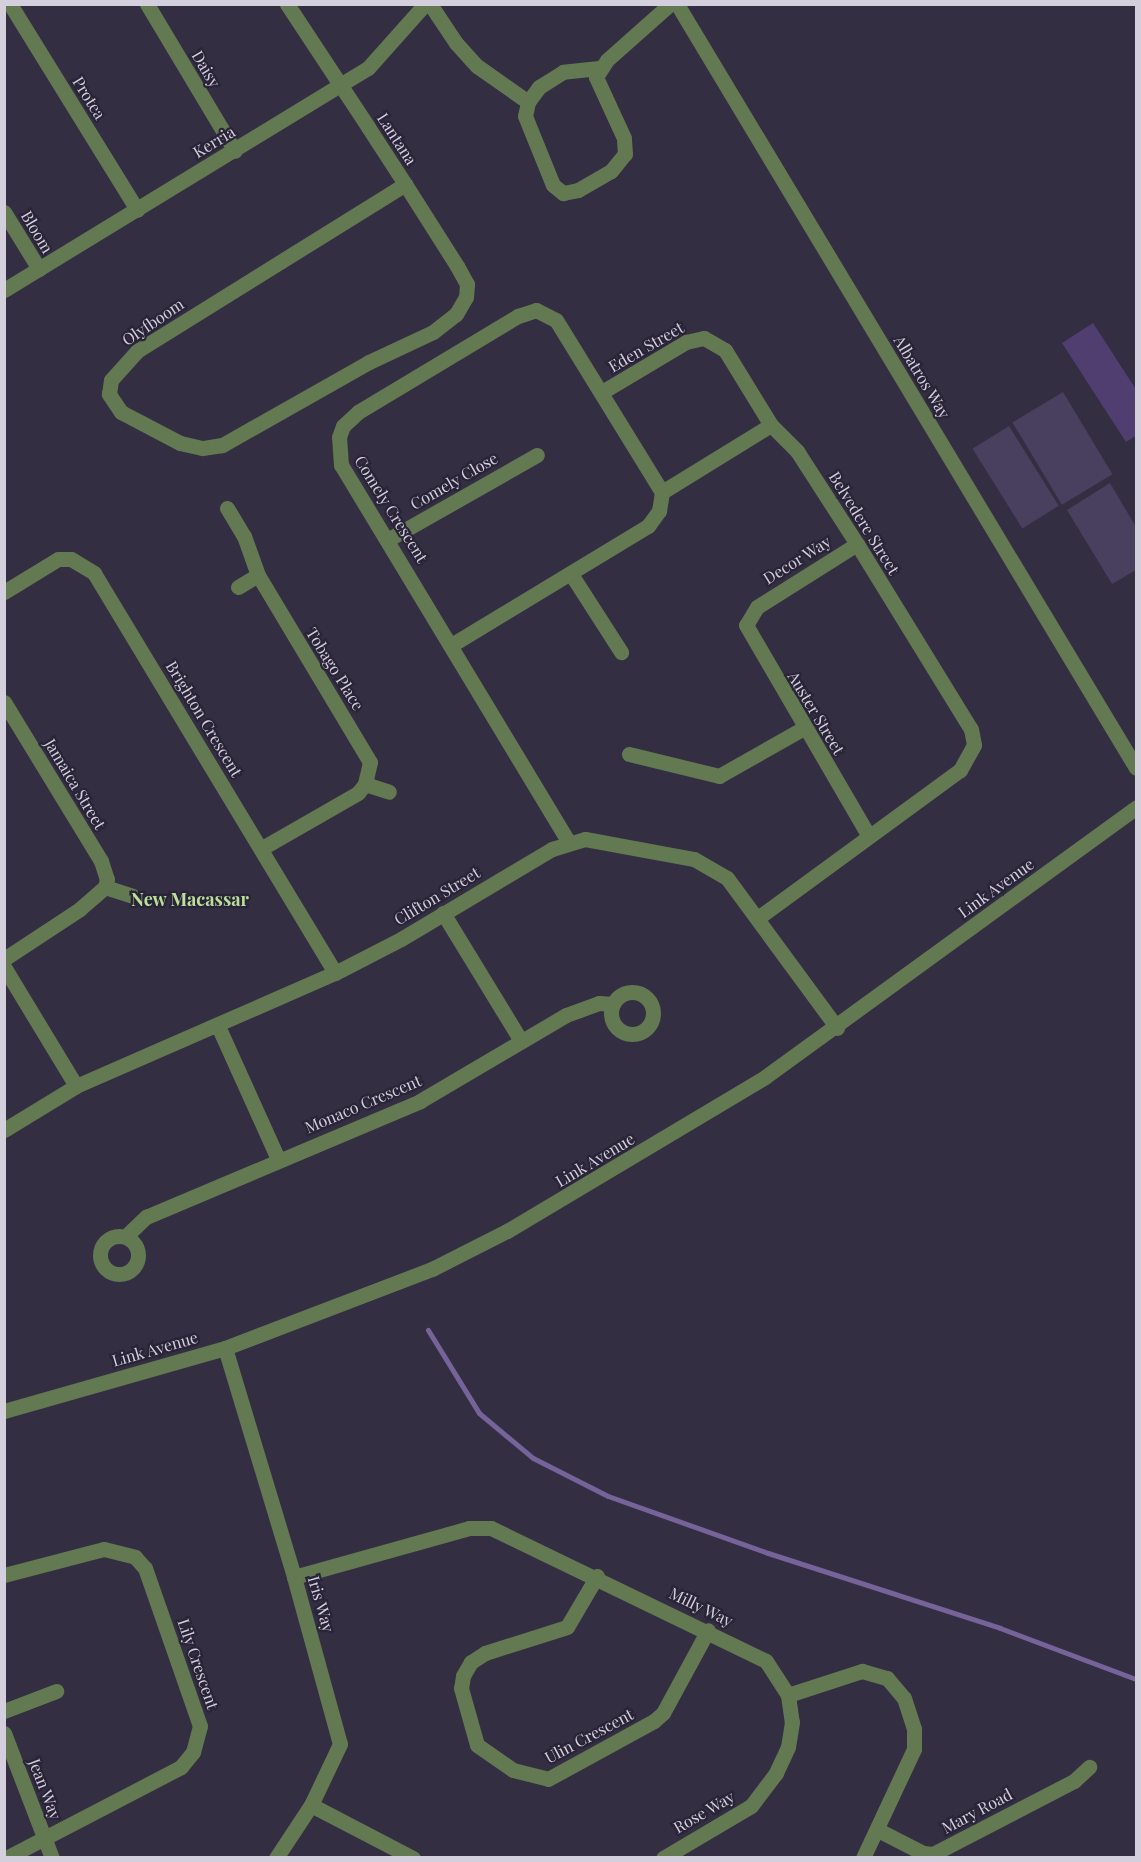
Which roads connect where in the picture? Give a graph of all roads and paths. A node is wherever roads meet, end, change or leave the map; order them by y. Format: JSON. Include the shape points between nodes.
{"nodes":[{"id":1,"x":10,"y":4,"type":"edge"},
{"id":2,"x":147,"y":4,"type":"edge"},
{"id":3,"x":287,"y":4,"type":"edge"},
{"id":4,"x":428,"y":4,"type":"edge"},
{"id":5,"x":670,"y":4,"type":"edge"},
{"id":6,"x":677,"y":4,"type":"edge"},
{"id":7,"x":599,"y":68,"type":"junction"},
{"id":8,"x":341,"y":87,"type":"junction"},
{"id":9,"x":528,"y":102,"type":"junction"},
{"id":10,"x":235,"y":151,"type":"junction"},
{"id":11,"x":405,"y":184,"type":"junction"},
{"id":12,"x":137,"y":210,"type":"junction"},
{"id":13,"x":4,"y":212,"type":"edge"},
{"id":14,"x":39,"y":269,"type":"junction"},
{"id":15,"x":4,"y":290,"type":"edge"},
{"id":16,"x":466,"y":297,"type":"joint"},
{"id":17,"x":602,"y":392,"type":"junction"},
{"id":18,"x":771,"y":424,"type":"junction"},
{"id":19,"x":537,"y":454,"type":"dead end"},
{"id":20,"x":663,"y":492,"type":"junction"},
{"id":21,"x":227,"y":508,"type":"dead end"},
{"id":22,"x":389,"y":539,"type":"junction"},
{"id":23,"x":857,"y":544,"type":"junction"},
{"id":24,"x":571,"y":574,"type":"junction"},
{"id":25,"x":258,"y":575,"type":"junction"},
{"id":26,"x":238,"y":587,"type":"dead end"},
{"id":27,"x":4,"y":592,"type":"edge"},
{"id":28,"x":757,"y":607,"type":"joint"},
{"id":29,"x":453,"y":645,"type":"junction"},
{"id":30,"x":621,"y":652,"type":"dead end"},
{"id":31,"x":4,"y":702,"type":"edge"},
{"id":32,"x":804,"y":728,"type":"junction"},
{"id":33,"x":629,"y":754,"type":"dead end"},
{"id":34,"x":1137,"y":768,"type":"edge"},
{"id":35,"x":365,"y":784,"type":"junction"},
{"id":36,"x":389,"y":792,"type":"dead end"},
{"id":37,"x":1137,"y":807,"type":"edge"},
{"id":38,"x":869,"y":836,"type":"junction"},
{"id":39,"x":568,"y":841,"type":"junction"},
{"id":40,"x":262,"y":848,"type":"junction"},
{"id":41,"x":105,"y":887,"type":"junction"},
{"id":42,"x":132,"y":896,"type":"dead end"},
{"id":43,"x":443,"y":913,"type":"junction"},
{"id":44,"x":758,"y":918,"type":"junction"},
{"id":45,"x":4,"y":959,"type":"edge"},
{"id":46,"x":4,"y":967,"type":"edge"},
{"id":47,"x":334,"y":973,"type":"junction"},
{"id":48,"x":613,"y":1004,"type":"dead end"},
{"id":49,"x":218,"y":1026,"type":"junction"},
{"id":50,"x":837,"y":1028,"type":"junction"},
{"id":51,"x":521,"y":1041,"type":"junction"},
{"id":52,"x":76,"y":1086,"type":"junction"},
{"id":53,"x":4,"y":1131,"type":"edge"},
{"id":54,"x":278,"y":1159,"type":"junction"},
{"id":55,"x":126,"y":1236,"type":"dead end"},
{"id":56,"x":225,"y":1348,"type":"junction"},
{"id":57,"x":4,"y":1411,"type":"edge"},
{"id":58,"x":4,"y":1575,"type":"edge"},
{"id":59,"x":294,"y":1576,"type":"junction"},
{"id":60,"x":597,"y":1576,"type":"junction"},
{"id":61,"x":708,"y":1630,"type":"junction"},
{"id":62,"x":56,"y":1691,"type":"dead end"},
{"id":63,"x":788,"y":1695,"type":"junction"},
{"id":64,"x":4,"y":1711,"type":"edge"},
{"id":65,"x":4,"y":1733,"type":"edge"},
{"id":66,"x":1089,"y":1767,"type":"dead end"},
{"id":67,"x":311,"y":1805,"type":"junction"},
{"id":68,"x":878,"y":1830,"type":"junction"},
{"id":69,"x":45,"y":1838,"type":"junction"},
{"id":70,"x":6,"y":1857,"type":"edge"},
{"id":71,"x":52,"y":1857,"type":"edge"},
{"id":72,"x":276,"y":1857,"type":"edge"},
{"id":73,"x":412,"y":1857,"type":"edge"},
{"id":74,"x":663,"y":1857,"type":"edge"},
{"id":75,"x":863,"y":1857,"type":"edge"}],
"edges":[{"from":1,"to":12,"type":"street","name":"Protea"},
{"from":2,"to":10,"type":"street","name":"Daisy"},
{"from":3,"to":8,"type":"street","name":"Lantana"},
{"from":4,"to":8,"type":"street","name":"Kerria","via":[[368,68]]},
{"from":4,"to":9,"type":"street","via":[[477,66]]},
{"from":5,"to":7,"type":"street"},
{"from":6,"to":34,"type":"street","name":"Albatros Way"},
{"from":7,"to":9,"type":"street","via":[[563,72],[538,87]]},
{"from":7,"to":9,"type":"street","via":[[597,87],[624,138],[625,154],[611,171],[578,190],[563,193],[553,185],[525,116]]},
{"from":8,"to":10,"type":"street","name":"Kerria"},
{"from":8,"to":11,"type":"street","name":"Lantana"},
{"from":10,"to":12,"type":"street","name":"Kerria"},
{"from":11,"to":16,"type":"street","name":"Lantana","via":[[467,284]]},
{"from":11,"to":16,"type":"street","name":"Olyfboom","via":[[137,351],[111,380],[109,394],[121,412],[180,443],[202,448],[222,445],[369,362],[433,332],[456,314]]},
{"from":12,"to":14,"type":"street","name":"Kerria"},
{"from":13,"to":14,"type":"street","name":"Bloom"},
{"from":14,"to":15,"type":"street","name":"Kerria"},
{"from":17,"to":18,"type":"street","name":"Eden Street","via":[[686,342],[704,338],[725,350]]},
{"from":17,"to":20,"type":"street","name":"Comely Crescent"},
{"from":17,"to":22,"type":"street","name":"Comely Crescent","via":[[556,320],[536,310],[518,315],[358,412],[343,426],[337,449],[341,465]]},
{"from":18,"to":20,"type":"street"},
{"from":18,"to":23,"type":"street","name":"Belvedere Street","via":[[797,451]]},
{"from":19,"to":22,"type":"street","name":"Comely Close"},
{"from":20,"to":24,"type":"street","via":[[659,511],[648,526]]},
{"from":21,"to":25,"type":"street","name":"Tobago Place","via":[[244,536]]},
{"from":22,"to":29,"type":"street","name":"Comely Crescent"},
{"from":23,"to":28,"type":"street","name":"Decor Way"},
{"from":23,"to":38,"type":"street","name":"Belvedere Street","via":[[971,729],[974,745],[960,770]]},
{"from":24,"to":29,"type":"street"},
{"from":24,"to":30,"type":"street"},
{"from":25,"to":26,"type":"street"},
{"from":25,"to":35,"type":"street","name":"Tobago Place","via":[[367,754],[370,762]]},
{"from":27,"to":40,"type":"street","name":"Brighton Crescent","via":[[58,559],[71,559],[89,567]]},
{"from":28,"to":32,"type":"street","name":"Auster Street","via":[[746,620],[748,634]]},
{"from":29,"to":39,"type":"street","name":"Comely Crescent"},
{"from":31,"to":41,"type":"street","name":"Jamaica Street","via":[[101,861],[107,879]]},
{"from":32,"to":33,"type":"street","via":[[719,776]]},
{"from":32,"to":38,"type":"street","name":"Auster Street"},
{"from":35,"to":36,"type":"street"},
{"from":35,"to":40,"type":"street","via":[[347,800]]},
{"from":37,"to":50,"type":"street","name":"Link Avenue"},
{"from":38,"to":44,"type":"street","name":"Belvedere Street"},
{"from":39,"to":43,"type":"street","name":"Clifton Street"},
{"from":39,"to":44,"type":"street","name":"Clifton Street","via":[[599,838],[705,863],[727,878]]},
{"from":40,"to":47,"type":"street","name":"Brighton Crescent"},
{"from":41,"to":42,"type":"street"},
{"from":41,"to":45,"type":"street","via":[[80,909]]},
{"from":43,"to":47,"type":"street","name":"Clifton Street"},
{"from":43,"to":51,"type":"street"},
{"from":44,"to":50,"type":"street","name":"Clifton Street"},
{"from":46,"to":52,"type":"street"},
{"from":47,"to":49,"type":"street","name":"Clifton Street"},
{"from":48,"to":51,"type":"street","name":"Monaco Crescent","via":[[599,1003],[576,1010]]},
{"from":49,"to":52,"type":"street","name":"Clifton Street"},
{"from":49,"to":54,"type":"street"},
{"from":50,"to":56,"type":"street","name":"Link Avenue","via":[[765,1077],[507,1231],[382,1290]]},
{"from":51,"to":54,"type":"street","name":"Monaco Crescent","via":[[420,1101]]},
{"from":52,"to":53,"type":"street","name":"Clifton Street"},
{"from":54,"to":55,"type":"street","name":"Monaco Crescent","via":[[146,1217]]},
{"from":56,"to":57,"type":"street","name":"Link Avenue"},
{"from":56,"to":59,"type":"street","name":"Iris Way"},
{"from":58,"to":69,"type":"street","name":"Lily Crescent","via":[[104,1549],[135,1557],[146,1568],[200,1726],[193,1752],[181,1767]]},
{"from":59,"to":60,"type":"street","name":"Milly Way","via":[[479,1527],[502,1532]]},
{"from":59,"to":67,"type":"street","name":"Iris Way","via":[[340,1744]]},
{"from":60,"to":61,"type":"street","name":"Milly Way"},
{"from":60,"to":61,"type":"street","name":"Ulin Crescent","via":[[567,1627],[485,1653],[471,1662],[463,1676],[460,1688],[477,1745],[513,1770],[548,1779],[654,1721],[663,1713]]},
{"from":61,"to":63,"type":"street","name":"Milly Way","via":[[766,1661]]},
{"from":62,"to":64,"type":"street"},
{"from":63,"to":68,"type":"street","via":[[862,1671],[879,1674],[899,1688],[914,1729],[914,1749]]},
{"from":63,"to":74,"type":"street","name":"Rose Way","via":[[792,1734],[763,1792],[751,1806]]},
{"from":65,"to":69,"type":"street","name":"Jean Way"},
{"from":66,"to":68,"type":"street","name":"Mary Road","via":[[1074,1781],[933,1854],[923,1853]]},
{"from":67,"to":72,"type":"street","name":"Iris Way"},
{"from":67,"to":73,"type":"street"},
{"from":68,"to":75,"type":"street"},
{"from":69,"to":70,"type":"street","name":"Lily Crescent"},
{"from":69,"to":71,"type":"street","name":"Jean Way"}]}
